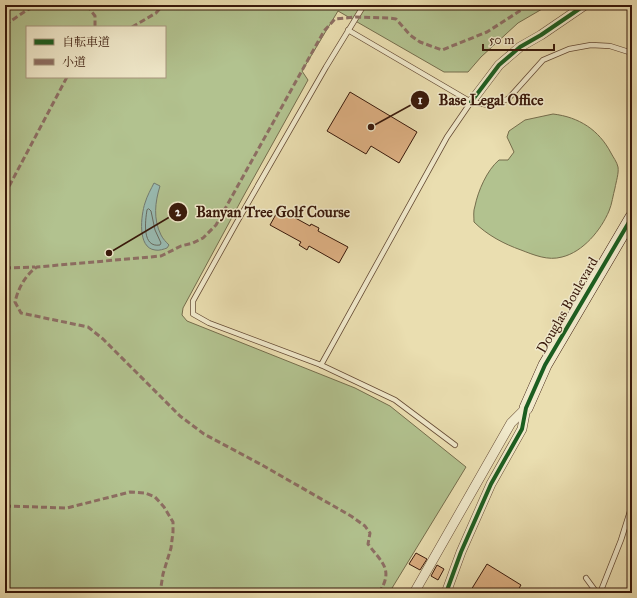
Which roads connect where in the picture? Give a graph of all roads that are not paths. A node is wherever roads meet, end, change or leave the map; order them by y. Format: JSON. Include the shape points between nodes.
{"nodes":[{"id":1,"x":364,"y":5,"type":"edge"},
{"id":2,"x":585,"y":5,"type":"edge"},
{"id":3,"x":348,"y":30,"type":"junction"},
{"id":4,"x":632,"y":53,"type":"edge"},
{"id":5,"x":471,"y":102,"type":"junction"},
{"id":6,"x":632,"y":217,"type":"edge"},
{"id":7,"x":321,"y":365,"type":"junction"},
{"id":8,"x":526,"y":408,"type":"junction"},
{"id":9,"x":455,"y":445,"type":"dead end"},
{"id":10,"x":632,"y":505,"type":"edge"},
{"id":11,"x":586,"y":578,"type":"dead end"},
{"id":12,"x":414,"y":593,"type":"edge"},
{"id":13,"x":446,"y":593,"type":"edge"},
{"id":14,"x":597,"y":593,"type":"edge"},
{"id":15,"x":600,"y":593,"type":"edge"}],
"edges":[{"from":1,"to":3,"type":"lane"},
{"from":2,"to":5,"type":"street","via":[[514,51],[499,64]]},
{"from":3,"to":5,"type":"lane"},
{"from":3,"to":7,"type":"lane","via":[[193,301],[193,314],[209,323]]},
{"from":4,"to":5,"type":"lane","via":[[610,46],[591,45],[569,49],[543,60],[508,99],[489,105]]},
{"from":5,"to":7,"type":"lane","via":[[447,137]]},
{"from":6,"to":8,"type":"street","name":"Douglas Boulevard","via":[[545,365]]},
{"from":7,"to":9,"type":"lane","via":[[395,400]]},
{"from":8,"to":12,"type":"street","via":[[511,423]]},
{"from":8,"to":13,"type":"street","via":[[522,429],[491,484]]},
{"from":10,"to":15,"type":"lane"},
{"from":11,"to":14,"type":"lane"}]}
